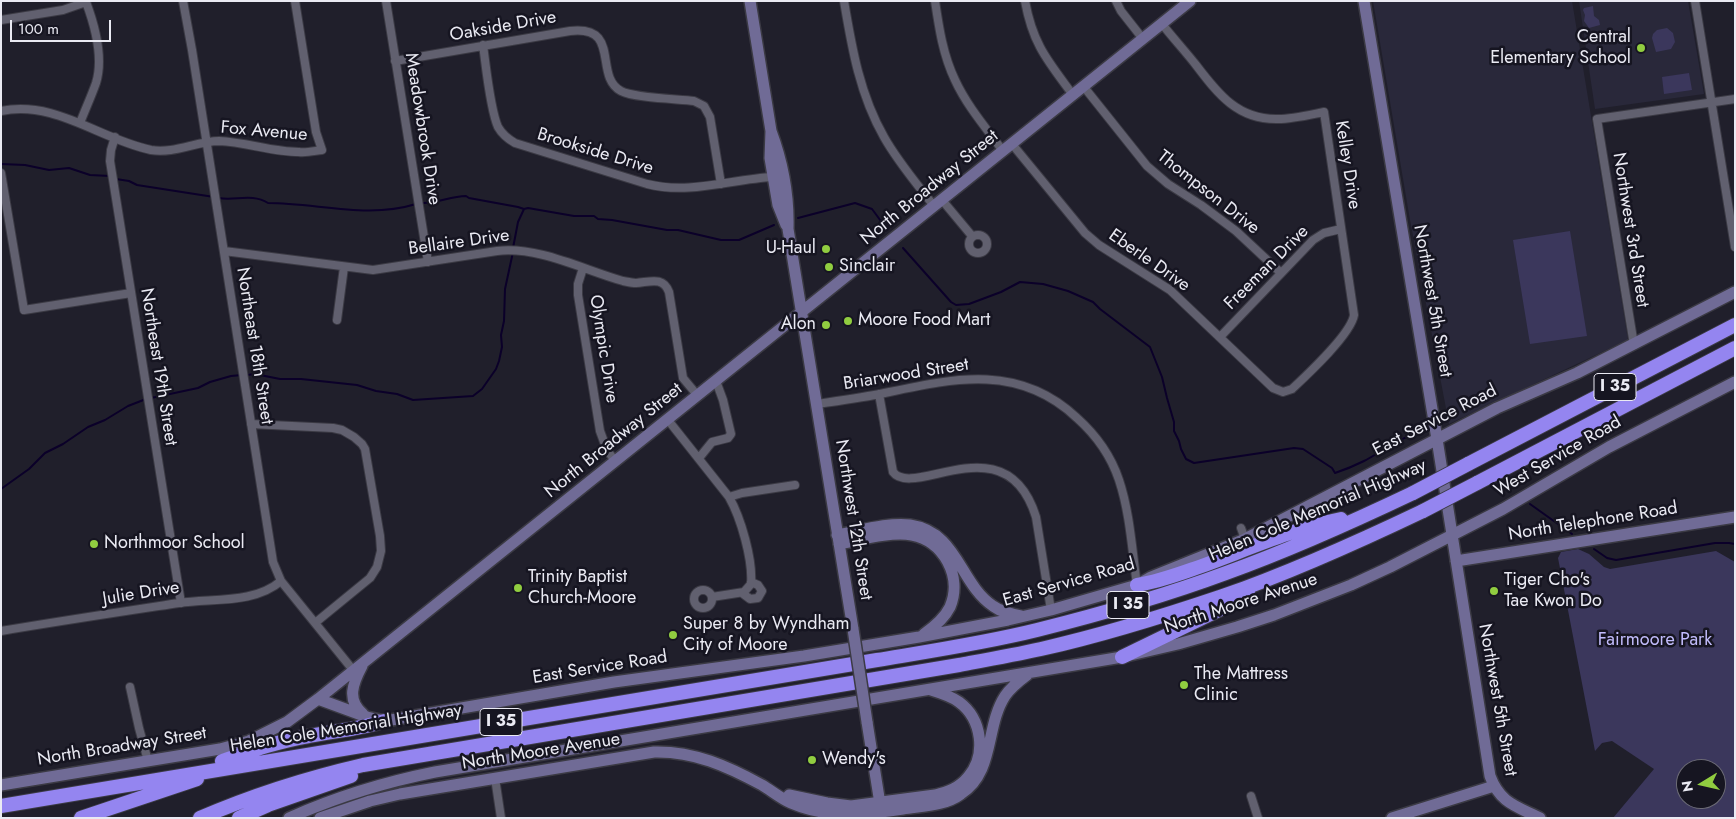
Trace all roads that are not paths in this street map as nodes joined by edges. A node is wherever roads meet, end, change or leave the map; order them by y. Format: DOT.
graph roads {
  1 [pos="183,1"];
  2 [pos="295,1"];
  3 [pos="386,1"];
  4 [pos="750,1"];
  5 [pos="844,1"];
  6 [pos="935,1"];
  7 [pos="1025,1"];
  8 [pos="1116,1"];
  9 [pos="1190,1"];
  10 [pos="1364,1"];
  11 [pos="1695,1"];
  12 [pos="1,20"];
  13 [pos="1162,24"];
  14 [pos="1143,39"];
  15 [pos="483,46"];
  16 [pos="395,61"];
  17 [pos="1084,87"];
  18 [pos="1073,95"];
  19 [pos="1735,99"];
  20 [pos="1712,102"];
  21 [pos="1,111"];
  22 [pos="80,123"];
  23 [pos="115,137"];
  24 [pos="206,143"];
  25 [pos="1008,148"];
  26 [pos="1,173"];
  27 [pos="778,175"];
  28 [pos="721,184"];
  29 [pos="938,203"];
  30 [pos="1342,228"];
  31 [pos="972,236"];
  32 [pos="1735,248"];
  33 [pos="224,251"];
  34 [pos="428,262"];
  35 [pos="344,267"];
  36 [pos="583,268"];
  37 [pos="1281,273"];
  38 [pos="1735,292"];
  39 [pos="131,293"];
  40 [pos="802,312"];
  41 [pos="337,320"];
  42 [pos="1735,325"];
  43 [pos="1220,337"];
  44 [pos="1634,345"];
  45 [pos="1735,348"];
  46 [pos="716,381"];
  47 [pos="1735,382"];
  48 [pos="1280,392"];
  49 [pos="879,394"];
  50 [pos="698,396"];
  51 [pos="817,404"];
  52 [pos="668,420"];
  53 [pos="251,424"];
  54 [pos="1437,439"];
  55 [pos="699,458"];
  56 [pos="616,461"];
  57 [pos="795,485"];
  58 [pos="729,497"];
  59 [pos="1369,514"];
  60 [pos="1735,517"];
  61 [pos="1452,536"];
  62 [pos="838,539"];
  63 [pos="1456,561"];
  64 [pos="281,581"];
  65 [pos="752,582"];
  66 [pos="1259,583"];
  67 [pos="1137,585"];
  68 [pos="742,593"];
  69 [pos="712,597"];
  70 [pos="181,603"];
  71 [pos="1051,610"];
  72 [pos="1026,616"];
  73 [pos="315,623"];
  74 [pos="1,631"];
  75 [pos="919,637"];
  76 [pos="1122,657"];
  77 [pos="364,663"];
  78 [pos="353,670"];
  79 [pos="1030,673"];
  80 [pos="130,687"];
  81 [pos="929,690"];
  82 [pos="318,699"];
  83 [pos="367,717"];
  84 [pos="385,720"];
  85 [pos="408,756"];
  86 [pos="148,761"];
  87 [pos="238,765"];
  88 [pos="174,776"];
  89 [pos="495,778"];
  90 [pos="1,785"];
  91 [pos="1494,786"];
  92 [pos="1251,796"];
  93 [pos="1,806"];
  94 [pos="881,811"];
  95 [pos="81,818"];
  96 [pos="200,818"];
  97 [pos="239,818"];
  98 [pos="289,818"];
  99 [pos="320,818"];
  100 [pos="501,818"];
  101 [pos="1258,818"];
  102 [pos="1392,818"];
  103 [pos="1540,818"];
  1 -- 24 [label="street, Northeast 18th Street"];
  2 -- 24 [label="street, Fox Avenue"];
  3 -- 16 [label="street, Meadowbrook Drive"];
  4 -- 27 [label="main road, Northwest 12th Street"];
  5 -- 29 [label="street"];
  6 -- 25 [label="street, Eberle Drive"];
  7 -- 18 [label="street"];
  8 -- 14 [label="street"];
  9 -- 13 [label="main road, North Broadway Street"];
  10 -- 54 [label="main road, Northwest 5th Street"];
  11 -- 20 [label="street"];
  12 -- 22 [label="street"];
  13 -- 14 [label="main road, North Broadway Street"];
  13 -- 30 [label="street, Kelley Drive"];
  14 -- 17 [label="main road, North Broadway Street"];
  15 -- 16 [label="street, Oakside Drive"];
  15 -- 28 [label="street, Brookside Drive"];
  15 -- 28 [label="street, Oakside Drive"];
  16 -- 34 [label="street, Meadowbrook Drive"];
  17 -- 18 [label="main road, North Broadway Street"];
  17 -- 37 [label="street, Thompson Drive"];
  18 -- 25 [label="main road, North Broadway Street"];
  19 -- 20 [label="street"];
  20 -- 32 [label="street"];
  20 -- 44 [label="street, Northwest 3rd Street"];
  21 -- 22 [label="street, Fox Avenue"];
  22 -- 23 [label="street, Fox Avenue"];
  23 -- 24 [label="street, Fox Avenue"];
  23 -- 39 [label="street, Northeast 19th Street"];
  24 -- 33 [label="street, Northeast 18th Street"];
  25 -- 29 [label="main road, North Broadway Street"];
  25 -- 43 [label="street, Eberle Drive"];
  26 -- 39 [label="street"];
  27 -- 28 [label="street, Brookside Drive"];
  27 -- 40 [label="main road, Northwest 12th Street"];
  29 -- 31 [label="street"];
  29 -- 40 [label="main road, North Broadway Street"];
  30 -- 37 [label="street, Freeman Drive"];
  30 -- 48 [label="street, Kelley Drive"];
  33 -- 35 [label="street, Bellaire Drive"];
  33 -- 53 [label="street, Northeast 18th Street"];
  34 -- 35 [label="street, Bellaire Drive"];
  34 -- 36 [label="street, Bellaire Drive"];
  35 -- 41 [label="street"];
  36 -- 50 [label="street, Bellaire Drive"];
  36 -- 56 [label="street, Olympic Drive"];
  37 -- 43 [label="street, Freeman Drive"];
  38 -- 44 [label="main road, East Service Road"];
  39 -- 70 [label="street, Northeast 19th Street"];
  40 -- 46 [label="main road, North Broadway Street"];
  40 -- 51 [label="main road, Northwest 12th Street"];
  42 -- 59 [label="highway, Helen Cole Memorial Highway / I 35, bridge"];
  43 -- 48 [label="street, Eberle Drive"];
  44 -- 54 [label="main road, East Service Road"];
  45 -- 66 [label="highway, Helen Cole Memorial Highway / I 35, bridge"];
  46 -- 50 [label="main road, North Broadway Street"];
  46 -- 55 [label="street"];
  47 -- 61 [label="main road, West Service Road"];
  49 -- 51 [label="street, Briarwood Street"];
  49 -- 67 [label="street, Briarwood Street"];
  49 -- 71 [label="street"];
  50 -- 52 [label="main road, North Broadway Street"];
  51 -- 62 [label="main road, Northwest 12th Street"];
  52 -- 55 [label="street"];
  52 -- 56 [label="main road, North Broadway Street"];
  53 -- 64 [label="street, Northeast 18th Street"];
  53 -- 73 [label="street"];
  54 -- 61 [label="main road, Northwest 5th Street"];
  54 -- 67 [label="main road, East Service Road"];
  55 -- 58 [label="street"];
  56 -- 77 [label="main road, North Broadway Street"];
  57 -- 58 [label="street"];
  58 -- 65 [label="street"];
  59 -- 67 [label="highway"];
  59 -- 87 [label="highway, Helen Cole Memorial Highway / I 35"];
  60 -- 63 [label="main road, North Telephone Road"];
  61 -- 63 [label="main road, Northwest 5th Street"];
  61 -- 76 [label="main road, North Moore Avenue"];
  62 -- 72 [label="main road"];
  62 -- 75 [label="main road"];
  62 -- 94 [label="main road, Northwest 12th Street, bridge"];
  63 -- 91 [label="main road, Northwest 5th Street"];
  64 -- 70 [label="street, Julie Drive"];
  64 -- 73 [label="street, Northeast 18th Street"];
  65 -- 68 [label="street"];
  65 -- 68 [label="street"];
  66 -- 76 [label="highway"];
  66 -- 85 [label="highway, Helen Cole Memorial Highway / I 35"];
  67 -- 71 [label="main road, East Service Road"];
  68 -- 69 [label="street"];
  70 -- 74 [label="street, Julie Drive"];
  71 -- 72 [label="main road, East Service Road"];
  72 -- 75 [label="main road, East Service Road"];
  73 -- 78 [label="street, Northeast 18th Street"];
  75 -- 84 [label="main road, East Service Road"];
  76 -- 79 [label="main road, North Moore Avenue"];
  77 -- 78 [label="main road, North Broadway Street"];
  77 -- 83 [label="main road"];
  78 -- 82 [label="main road, North Broadway Street"];
  79 -- 81 [label="main road"];
  79 -- 94 [label="main road"];
  80 -- 86 [label="street"];
  81 -- 94 [label="main road"];
  81 -- 98 [label="main road"];
  82 -- 83 [label="main road, East Service Road"];
  82 -- 86 [label="main road, North Broadway Street"];
  83 -- 84 [label="main road, East Service Road"];
  84 -- 88 [label="highway"];
  85 -- 96 [label="highway, Helen Cole Memorial Highway / I 35"];
  85 -- 97 [label="highway"];
  86 -- 90 [label="main road, North Broadway Street"];
  87 -- 88 [label="highway, Helen Cole Memorial Highway / I 35"];
  87 -- 95 [label="highway"];
  88 -- 93 [label="highway, Helen Cole Memorial Highway / I 35"];
  89 -- 94 [label="main road, North Moore Avenue"];
  89 -- 99 [label="main road, North Moore Avenue"];
  89 -- 100 [label="street"];
  91 -- 102 [label="main road"];
  91 -- 103 [label="main road, Northwest 5th Street"];
  92 -- 101 [label="street"];
}
